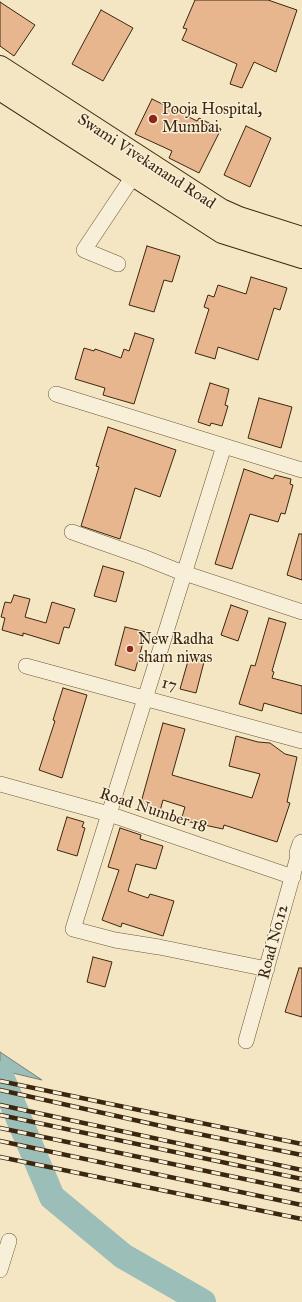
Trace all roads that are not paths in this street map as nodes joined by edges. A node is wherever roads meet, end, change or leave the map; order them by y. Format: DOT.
graph roads {
  1 [pos="0,68"];
  2 [pos="0,89"];
  3 [pos="134,175"];
  4 [pos="168,187"];
  5 [pos="302,238"];
  6 [pos="302,258"];
  7 [pos="118,264"];
  8 [pos="56,394"];
  9 [pos="224,446"];
  10 [pos="302,470"];
  11 [pos="72,532"];
  12 [pos="184,573"];
  13 [pos="302,612"];
  14 [pos="26,666"];
  15 [pos="145,698"];
  16 [pos="302,741"];
  17 [pos="0,784"];
  18 [pos="109,814"];
  19 [pos="301,850"];
  20 [pos="293,877"];
  21 [pos="267,969"];
  22 [pos="246,1041"];
  23 [pos="9,1241"];
  24 [pos="0,1270"];
  1 -- 4 [label="main road, Swami Vivekanand Road"];
  2 -- 3 [label="main road, Swami Vivekanand Road"];
  3 -- 4 [label="main road, Swami Vivekanand Road"];
  3 -- 7 [label="street"];
  4 -- 5 [label="main road, Swami Vivekanand Road"];
  4 -- 6 [label="main road, Swami Vivekanand Road"];
  8 -- 9 [label="street"];
  9 -- 10 [label="street"];
  9 -- 12 [label="street"];
  11 -- 12 [label="street"];
  12 -- 13 [label="street"];
  12 -- 15 [label="street"];
  14 -- 15 [label="street, 17"];
  15 -- 16 [label="street, 17"];
  15 -- 18 [label="street"];
  17 -- 18 [label="street, Road Number 18"];
  18 -- 20 [label="street, Road Number 18"];
  18 -- 21 [label="street"];
  19 -- 20 [label="street, Road No.12"];
  20 -- 21 [label="street, Road No.12"];
  21 -- 22 [label="street, Road No.12"];
  23 -- 24 [label="street"];
}
